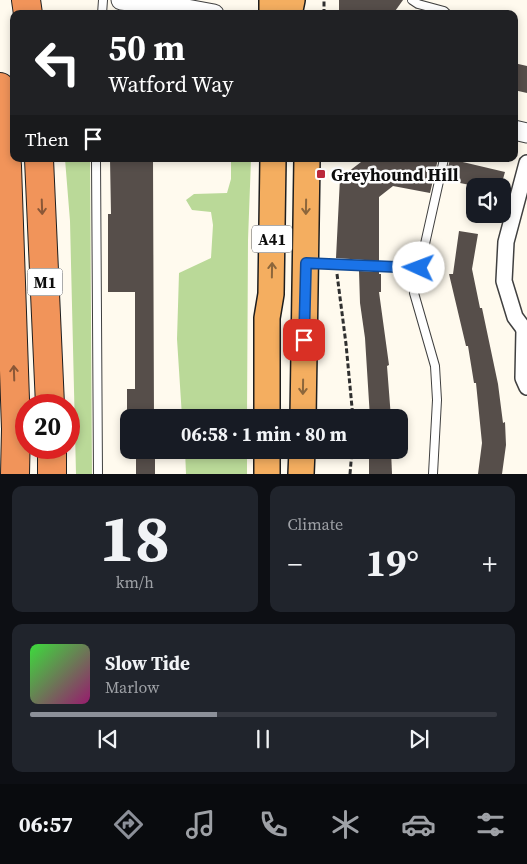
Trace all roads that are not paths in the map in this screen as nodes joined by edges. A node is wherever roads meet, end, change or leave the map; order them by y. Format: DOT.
graph roads {
  1 [pos="129,0"];
  2 [pos="412,0"];
  3 [pos="190,10"];
  4 [pos="440,10"];
  5 [pos="0,88"];
  6 [pos="39,162"];
  7 [pos="96,162"];
  8 [pos="273,162"];
  9 [pos="307,162"];
  10 [pos="443,162"];
  11 [pos="527,163"];
  12 [pos="306,263"];
  13 [pos="419,268"];
  14 [pos="525,332"];
  15 [pos="527,387"];
  16 [pos="50,394"];
  17 [pos="267,409"];
  18 [pos="302,409"];
  19 [pos="52,459"];
  20 [pos="267,459"];
  21 [pos="302,459"];
  22 [pos="15,474"];
  23 [pos="52,474"];
  24 [pos="98,474"];
  25 [pos="266,474"];
  26 [pos="302,474"];
  27 [pos="433,474"];
  1 -- 3 [label="street"];
  2 -- 4 [label="lane"];
  22 -- 5 [label="highway, M1, one-way"];
  6 -- 16 [label="highway, M1, one-way"];
  7 -- 24 [label="lane"];
  17 -- 8 [label="highway, A41, one-way"];
  9 -- 12 [label="highway, A41, one-way"];
  10 -- 13 [label="lane"];
  11 -- 14 [label="street"];
  12 -- 13 [label="lane"];
  12 -- 18 [label="highway, A41, one-way"];
  13 -- 27 [label="lane"];
  14 -- 15 [label="street"];
  19 -- 23 [label="highway"];
  20 -- 25 [label="highway"];
  21 -- 26 [label="highway"];
}
